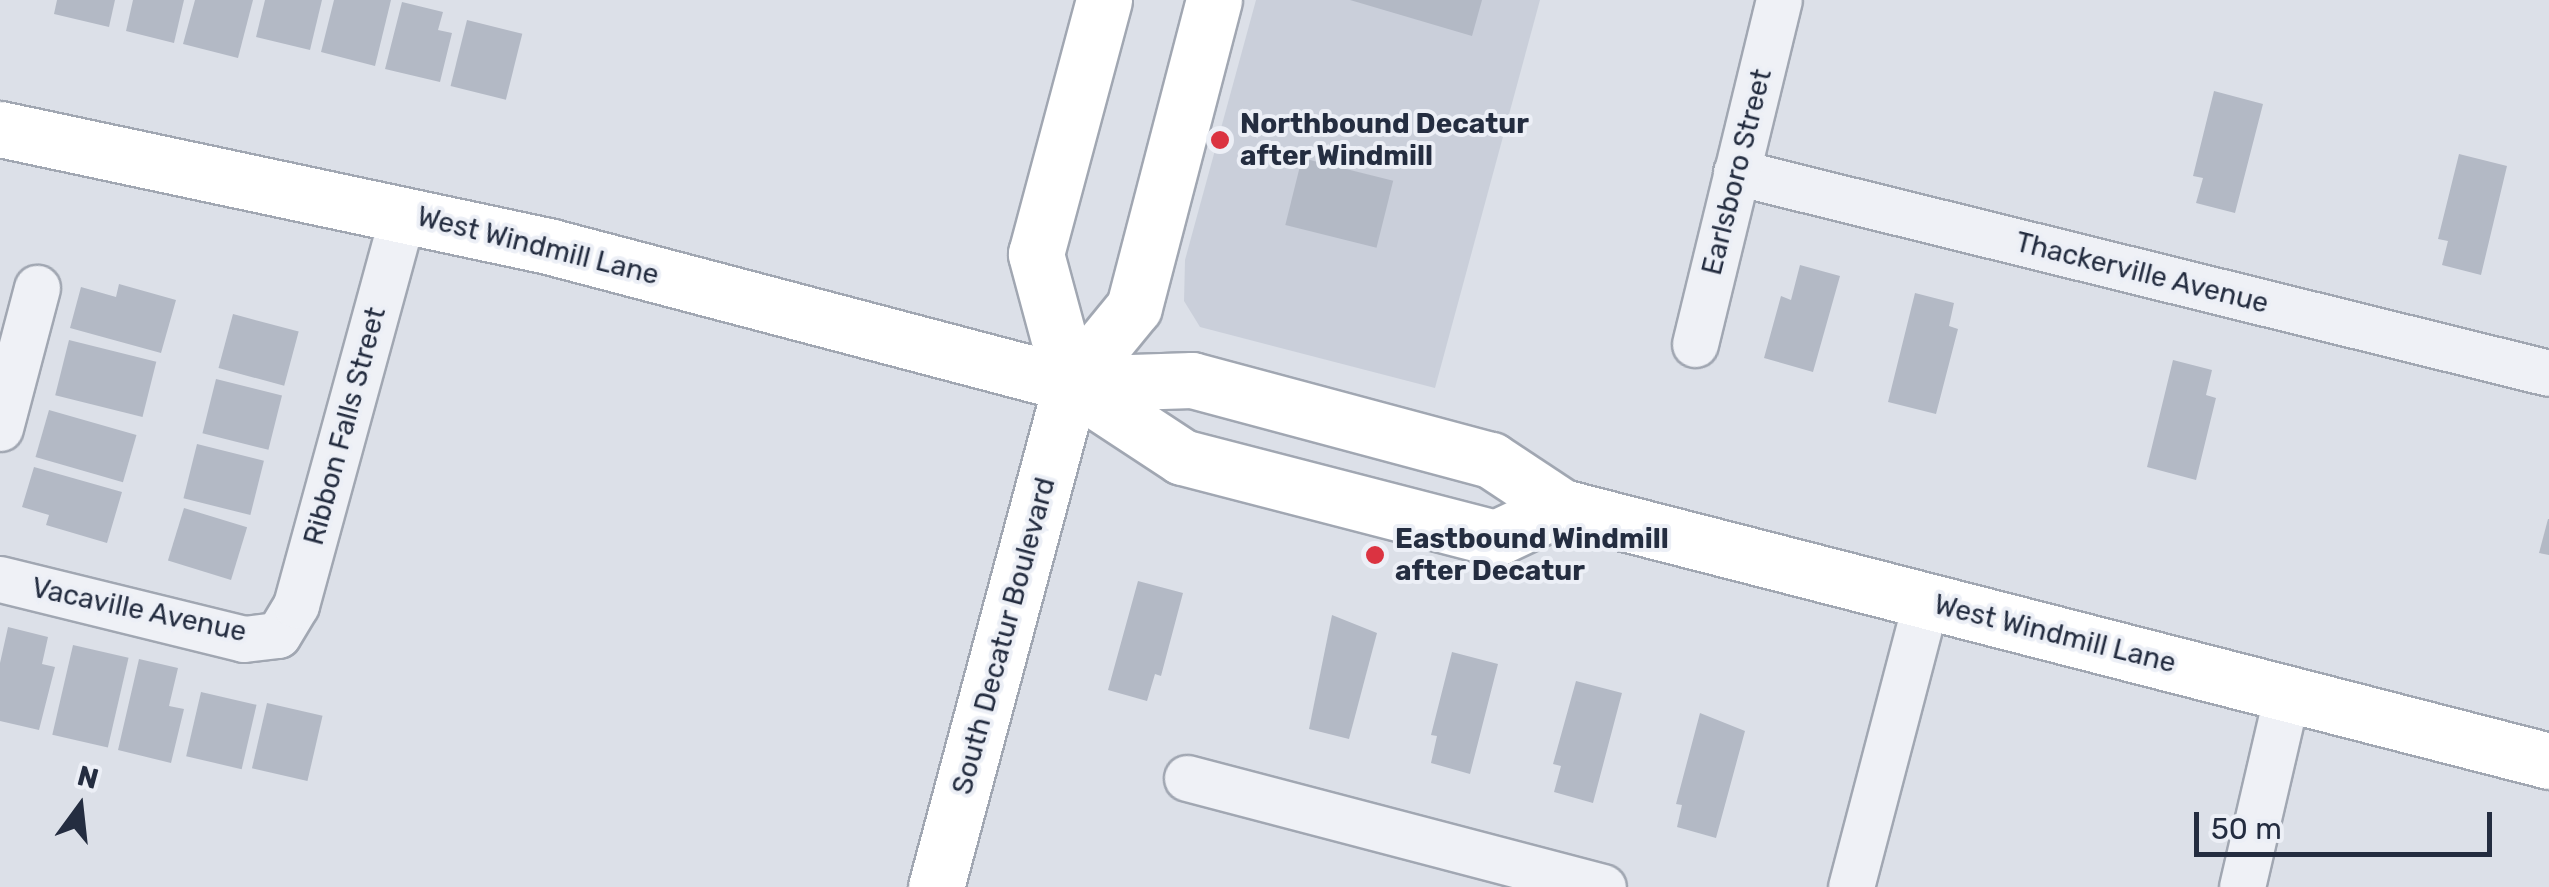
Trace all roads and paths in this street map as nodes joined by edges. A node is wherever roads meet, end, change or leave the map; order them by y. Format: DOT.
graph roads {
  1 [pos="1104,0"];
  2 [pos="1214,0"];
  3 [pos="1779,0"];
  4 [pos="0,129"];
  5 [pos="1736,172"];
  6 [pos="403,213"];
  7 [pos="37,288"];
  8 [pos="1695,344"];
  9 [pos="2549,373"];
  10 [pos="1071,384"];
  11 [pos="0,428"];
  12 [pos="1562,508"];
  13 [pos="0,579"];
  14 [pos="1926,601"];
  15 [pos="278,635"];
  16 [pos="2288,694"];
  17 [pos="2549,761"];
  18 [pos="1187,778"];
  19 [pos="936,887"];
  20 [pos="1603,887"];
  21 [pos="1851,887"];
  22 [pos="2242,887"];
  1 -- 10 [label="street"];
  2 -- 10 [label="street, South Decatur Boulevard"];
  3 -- 5 [label="street, Earlsboro Street"];
  4 -- 6 [label="street, West Windmill Lane"];
  5 -- 8 [label="street, Earlsboro Street"];
  5 -- 9 [label="street, Thackerville Avenue"];
  6 -- 10 [label="street, West Windmill Lane"];
  6 -- 15 [label="street, Ribbon Falls Street"];
  7 -- 11 [label="street"];
  10 -- 12 [label="street, West Windmill Lane"];
  10 -- 12 [label="street, West Windmill Lane"];
  10 -- 19 [label="street, South Decatur Boulevard"];
  12 -- 14 [label="street, West Windmill Lane"];
  13 -- 15 [label="street, Vacaville Avenue"];
  14 -- 16 [label="street, West Windmill Lane"];
  14 -- 21 [label="street"];
  16 -- 17 [label="street, West Windmill Lane"];
  16 -- 22 [label="street"];
  18 -- 20 [label="street"];
}
